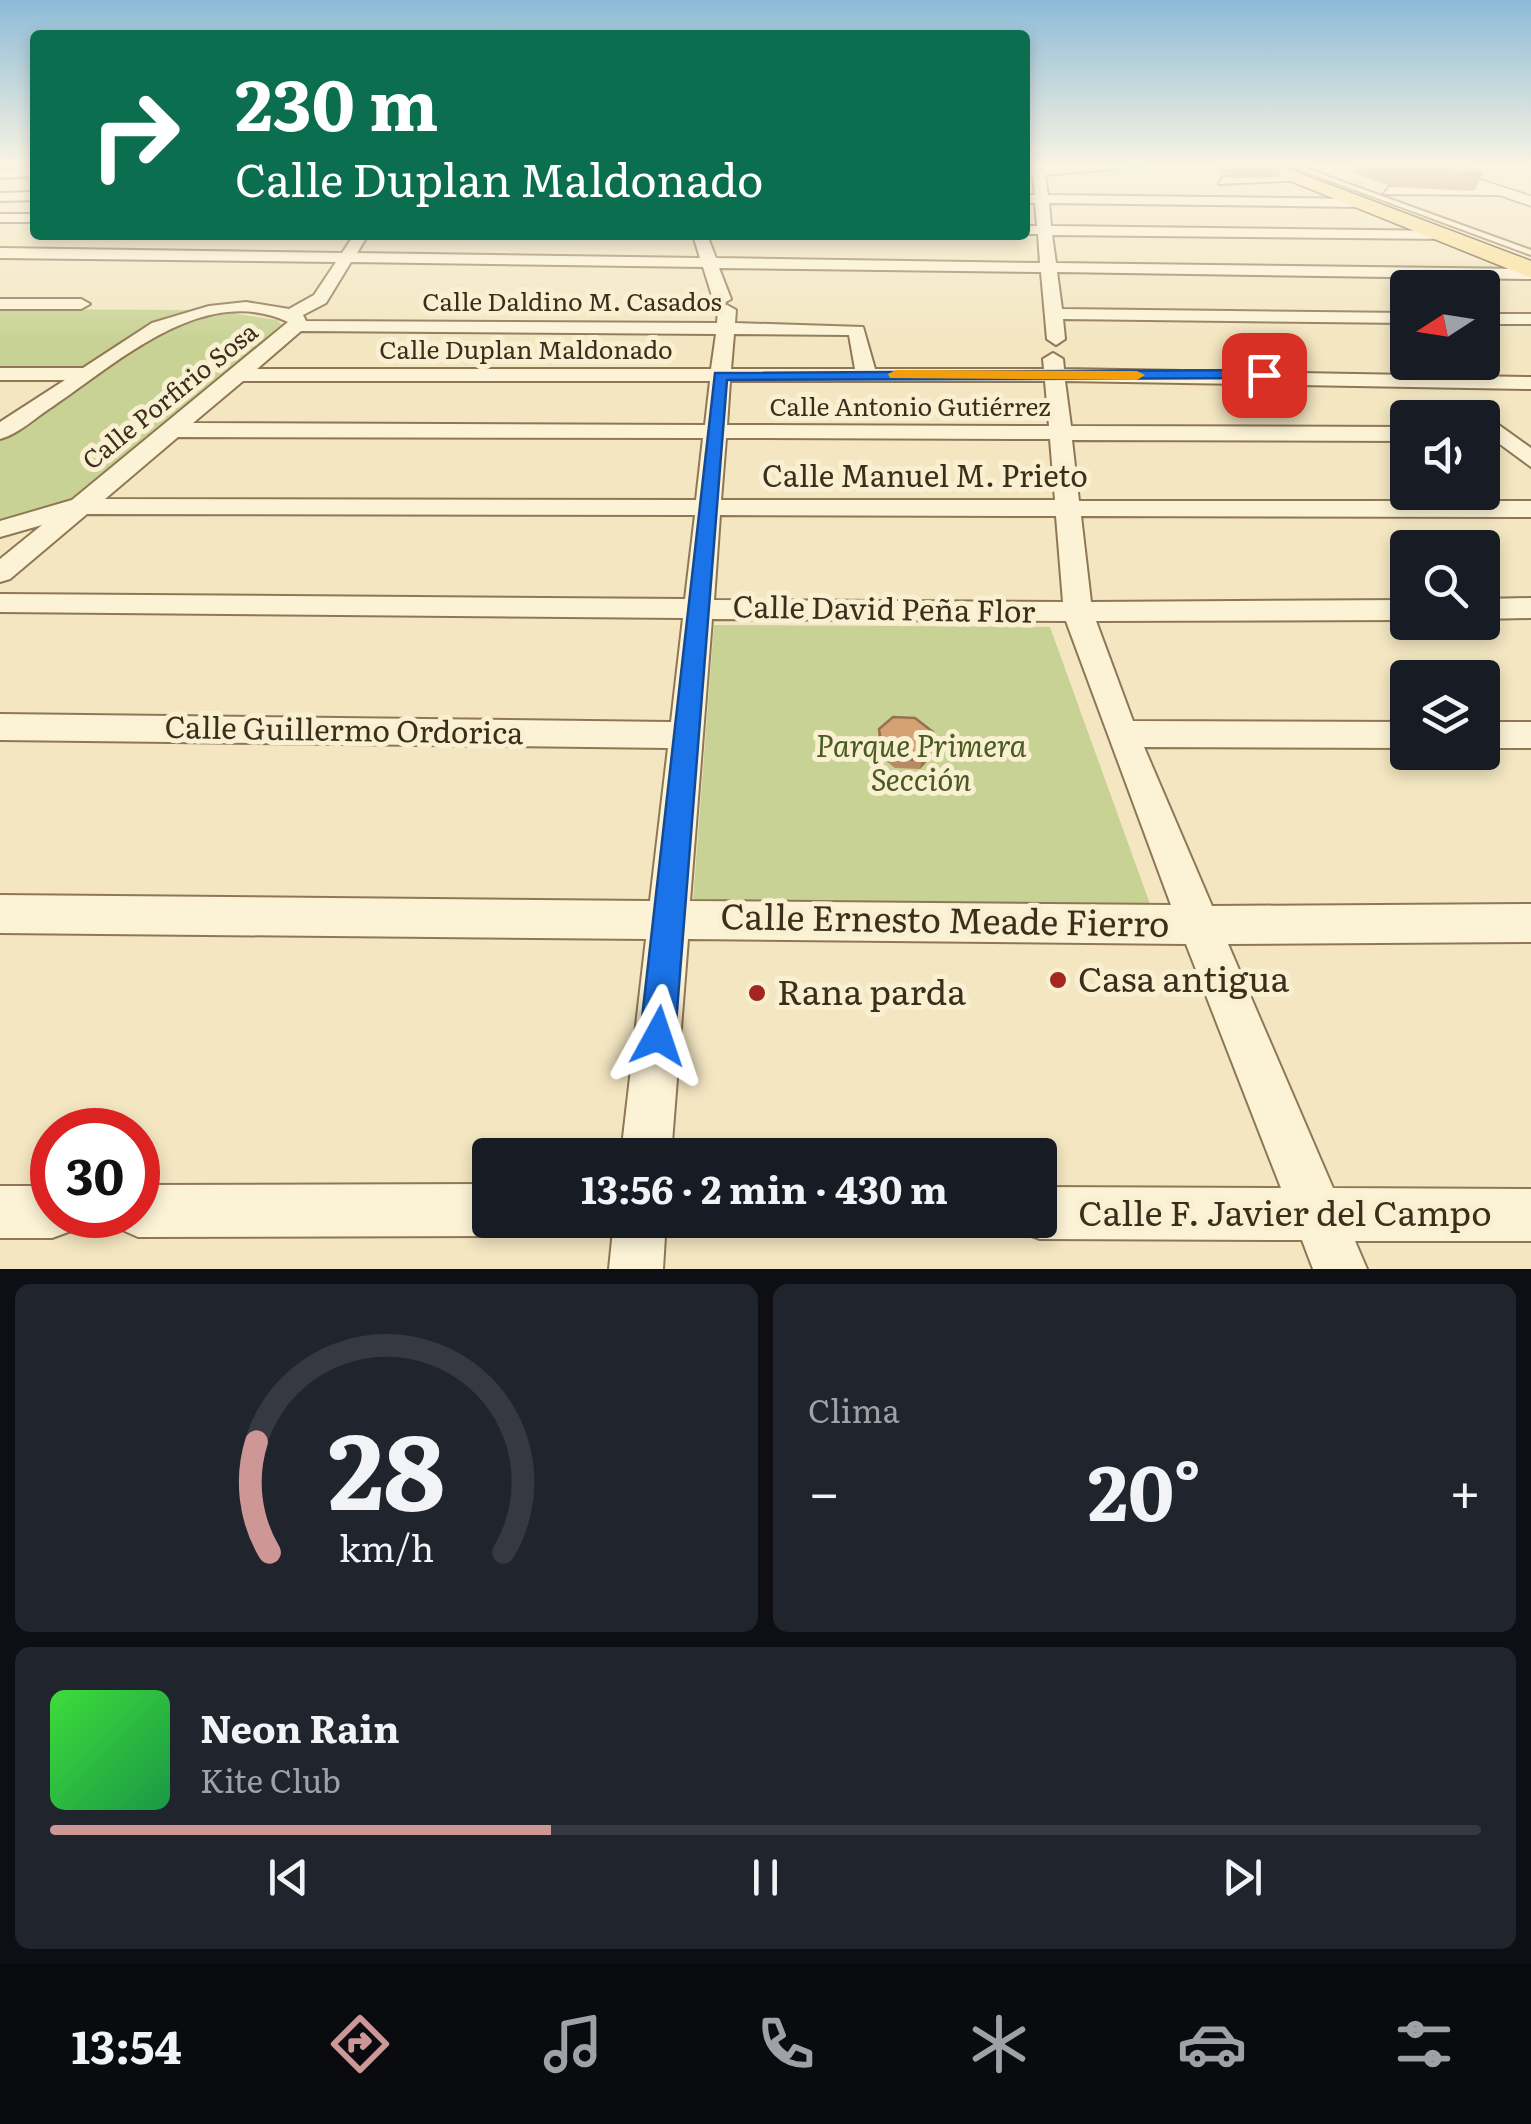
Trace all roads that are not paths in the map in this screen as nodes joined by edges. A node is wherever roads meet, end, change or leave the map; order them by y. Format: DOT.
graph roads {
  1 [pos="1043,225"];
  2 [pos="1421,225"];
  3 [pos="1453,225"];
  4 [pos="1482,225"];
  5 [pos="1030,230"];
  6 [pos="1044,230"];
  7 [pos="1446,235"];
  8 [pos="358,240"];
  9 [pos="702,240"];
  10 [pos="1531,243"];
  11 [pos="0,253"];
  12 [pos="1531,253"];
  13 [pos="349,257"];
  14 [pos="485,259"];
  15 [pos="552,260"];
  16 [pos="711,264"];
  17 [pos="1047,268"];
  18 [pos="1531,272"];
  19 [pos="543,276"];
  20 [pos="468,284"];
  21 [pos="0,304"];
  22 [pos="81,304"];
  23 [pos="725,312"];
  24 [pos="1052,314"];
  25 [pos="1390,318"];
  26 [pos="1500,319"];
  27 [pos="294,320"];
  28 [pos="1531,320"];
  29 [pos="1054,357"];
  30 [pos="0,374"];
  31 [pos="88,374"];
  32 [pos="866,374"];
  33 [pos="240,375"];
  34 [pos="720,376"];
  35 [pos="1390,376"];
  36 [pos="1435,380"];
  37 [pos="1472,380"];
  38 [pos="1531,383"];
  39 [pos="1457,400"];
  40 [pos="172,430"];
  41 [pos="0,432"];
  42 [pos="715,434"];
  43 [pos="1390,434"];
  44 [pos="1062,436"];
  45 [pos="1500,437"];
  46 [pos="1531,460"];
  47 [pos="79,506"];
  48 [pos="1531,508"];
  49 [pos="1068,509"];
  50 [pos="708,510"];
  51 [pos="0,529"];
  52 [pos="0,573"];
  53 [pos="0,604"];
  54 [pos="700,606"];
  55 [pos="1531,608"];
  56 [pos="1500,609"];
  57 [pos="1390,610"];
  58 [pos="1078,614"];
  59 [pos="0,727"];
  60 [pos="1121,734"];
  61 [pos="687,735"];
  62 [pos="1390,735"];
  63 [pos="1500,735"];
  64 [pos="1531,735"];
  65 [pos="0,914"];
  66 [pos="669,917"];
  67 [pos="1531,923"];
  68 [pos="1200,925"];
  69 [pos="648,1138"];
  70 [pos="472,1210"];
  71 [pos="160,1211"];
  72 [pos="0,1212"];
  73 [pos="30,1212"];
  74 [pos="1057,1213"];
  75 [pos="1531,1214"];
  76 [pos="1318,1215"];
  77 [pos="639,1238"];
  78 [pos="636,1269"];
  79 [pos="1340,1269"];
  1 -- 6 [label="street"];
  2 -- 7 [label="main road"];
  3 -- 12 [label="lane"];
  4 -- 10 [label="main road"];
  5 -- 6 [label="street"];
  6 -- 7 [label="street"];
  6 -- 17 [label="street"];
  7 -- 18 [label="main road"];
  8 -- 13 [label="street"];
  9 -- 16 [label="street"];
  11 -- 13 [label="street"];
  13 -- 14 [label="street"];
  13 -- 27 [label="street"];
  14 -- 15 [label="street"];
  14 -- 20 [label="street"];
  15 -- 16 [label="street"];
  15 -- 19 [label="street"];
  16 -- 17 [label="street"];
  16 -- 23 [label="street"];
  17 -- 18 [label="street"];
  17 -- 24 [label="street"];
  21 -- 22 [label="street"];
  23 -- 27 [label="street, Calle Daldino M. Casados"];
  23 -- 32 [label="street, Calle Daldino M. Casados"];
  23 -- 34 [label="street"];
  24 -- 25 [label="street"];
  24 -- 29 [label="street"];
  26 -- 28 [label="street"];
  27 -- 31 [label="street, Calle Porfirio Sosa"];
  27 -- 33 [label="street, Calle Porfirio Sosa"];
  29 -- 32 [label="street, Calle Duplan Maldonado"];
  29 -- 35 [label="street, Calle Duplan Maldonado"];
  29 -- 44 [label="street"];
  30 -- 31 [label="street"];
  31 -- 41 [label="street, Calle Porfirio Sosa"];
  32 -- 34 [label="street, Calle Duplan Maldonado"];
  33 -- 34 [label="street, Calle Duplan Maldonado"];
  33 -- 40 [label="street, Calle Porfirio Sosa"];
  34 -- 42 [label="street"];
  36 -- 39 [label="street"];
  37 -- 38 [label="street, Calle Duplan Maldonado"];
  40 -- 42 [label="street, Calle Antonio Gutiérrez"];
  40 -- 47 [label="street, Calle Porfirio Sosa"];
  42 -- 44 [label="street, Calle Antonio Gutiérrez"];
  42 -- 50 [label="street"];
  43 -- 44 [label="street, Calle Antonio Gutiérrez"];
  44 -- 49 [label="street"];
  45 -- 46 [label="street"];
  47 -- 50 [label="street, Calle Manuel M. Prieto"];
  47 -- 51 [label="street"];
  47 -- 52 [label="street, Calle Porfirio Sosa"];
  48 -- 49 [label="street, Calle Manuel M. Prieto"];
  49 -- 50 [label="street, Calle Manuel M. Prieto"];
  49 -- 58 [label="street"];
  50 -- 54 [label="street"];
  53 -- 54 [label="street, Calle David Peña Flor"];
  54 -- 58 [label="street, Calle David Peña Flor"];
  54 -- 61 [label="street"];
  55 -- 56 [label="street"];
  57 -- 58 [label="street, Calle David Peña Flor"];
  58 -- 60 [label="street"];
  59 -- 61 [label="street, Calle Guillermo Ordorica"];
  60 -- 62 [label="street"];
  60 -- 68 [label="street"];
  61 -- 66 [label="street"];
  63 -- 64 [label="street"];
  65 -- 66 [label="street, Calle Ernesto Meade Fierro"];
  66 -- 68 [label="street, Calle Ernesto Meade Fierro"];
  66 -- 69 [label="street"];
  67 -- 68 [label="street, Calle Ernesto Meade Fierro"];
  68 -- 76 [label="street"];
  70 -- 71 [label="street"];
  72 -- 73 [label="street"];
  74 -- 76 [label="street, Calle F. Javier del Campo"];
  75 -- 76 [label="street, Calle F. Javier del Campo"];
  76 -- 79 [label="street"];
  77 -- 78 [label="street"];
}
